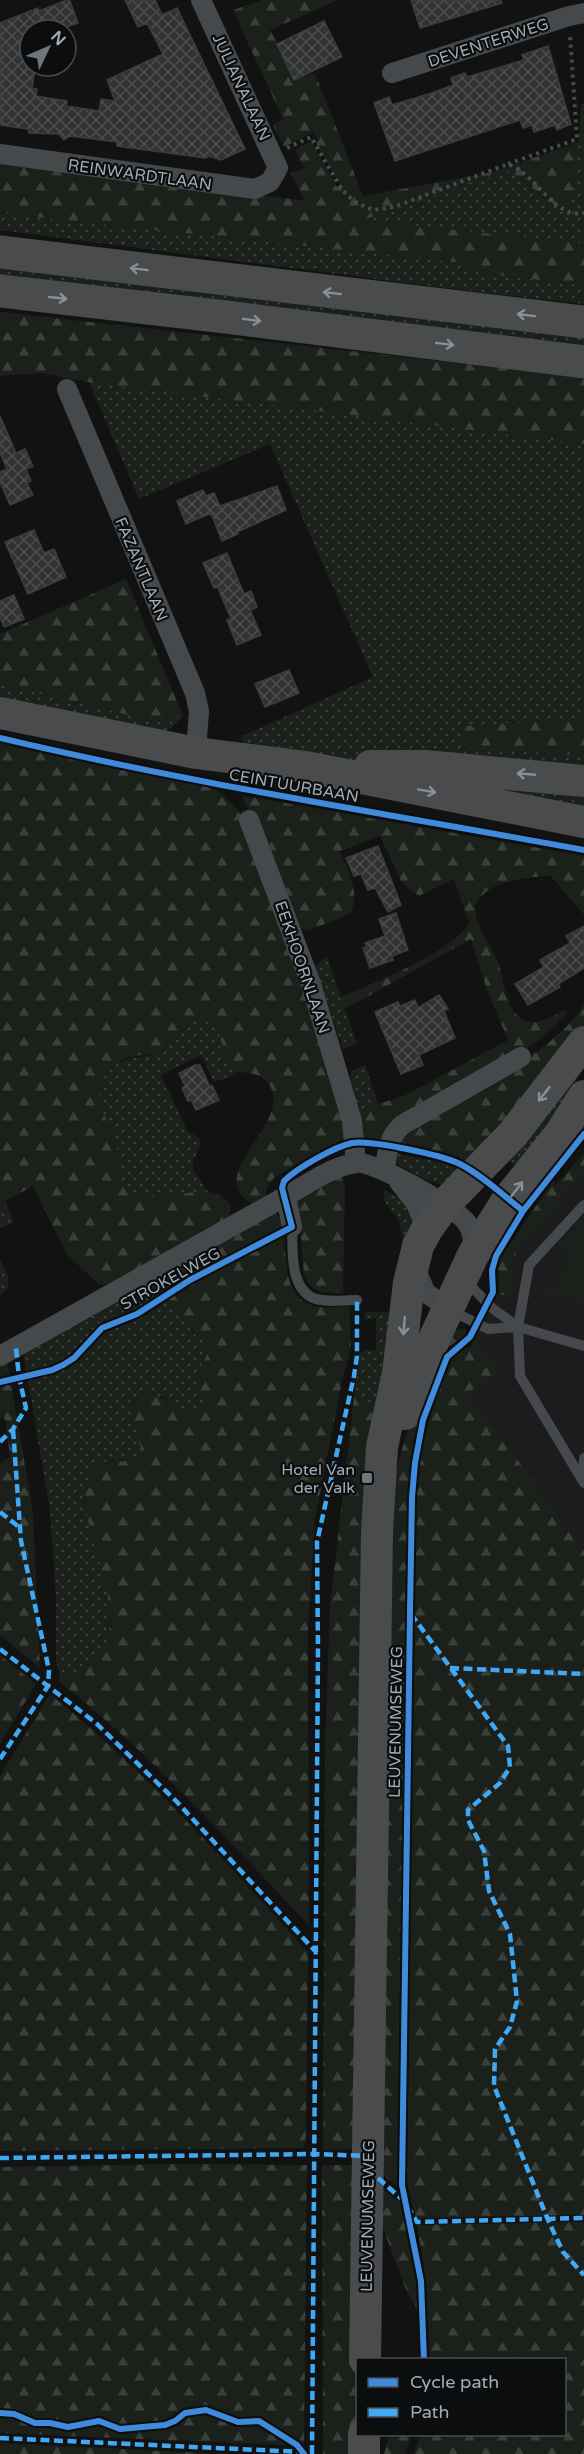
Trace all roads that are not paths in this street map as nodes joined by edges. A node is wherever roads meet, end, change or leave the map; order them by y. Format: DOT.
graph roads {
  1 [pos="203,0"];
  2 [pos="576,15"];
  3 [pos="392,73"];
  4 [pos="0,154"];
  5 [pos="275,175"];
  6 [pos="0,252"];
  7 [pos="0,291"];
  8 [pos="584,322"];
  9 [pos="584,362"];
  10 [pos="67,389"];
  11 [pos="0,713"];
  12 [pos="196,753"];
  13 [pos="306,767"];
  14 [pos="584,780"];
  15 [pos="249,820"];
  16 [pos="584,822"];
  17 [pos="584,1042"];
  18 [pos="521,1057"];
  19 [pos="584,1096"];
  20 [pos="356,1162"];
  21 [pos="390,1174"];
  22 [pos="286,1196"];
  23 [pos="446,1203"];
  24 [pos="584,1205"];
  25 [pos="292,1227"];
  26 [pos="427,1229"];
  27 [pos="413,1264"];
  28 [pos="468,1266"];
  29 [pos="357,1300"];
  30 [pos="448,1308"];
  31 [pos="518,1327"];
  32 [pos="584,1346"];
  33 [pos="0,1356"];
  34 [pos="584,1461"];
  35 [pos="583,1481"];
  36 [pos="377,1532"];
  37 [pos="365,2358"];
  38 [pos="364,2436"];
  39 [pos="364,2454"];
  1 -- 5 [label="street, JULIANALAAN"];
  2 -- 3 [label="street, DEVENTERWEG"];
  4 -- 5 [label="street, REINWARDTLAAN"];
  8 -- 6 [label="highway, one-way"];
  7 -- 9 [label="highway, one-way"];
  10 -- 12 [label="street, FAZANTLAAN"];
  11 -- 12 [label="main road, CEINTUURBAAN"];
  12 -- 13 [label="main road, CEINTUURBAAN"];
  14 -- 13 [label="main road, CEINTUURBAAN, one-way"];
  13 -- 16 [label="main road, CEINTUURBAAN, one-way"];
  15 -- 20 [label="street, EEKHOORNLAAN"];
  17 -- 23 [label="main road, LEUVENUMSEWEG, one-way"];
  18 -- 21 [label="street"];
  28 -- 19 [label="main road, LEUVENUMSEWEG, one-way"];
  20 -- 21 [label="street"];
  20 -- 22 [label="street, STROKELWEG"];
  21 -- 23 [label="street"];
  21 -- 26 [label="street"];
  22 -- 25 [label="street"];
  22 -- 33 [label="street, STROKELWEG"];
  23 -- 26 [label="main road, LEUVENUMSEWEG"];
  23 -- 28 [label="street"];
  24 -- 31 [label="lane"];
  25 -- 29 [label="lane"];
  26 -- 27 [label="main road, LEUVENUMSEWEG"];
  27 -- 30 [label="street"];
  27 -- 36 [label="main road, LEUVENUMSEWEG, one-way"];
  28 -- 30 [label="main road, LEUVENUMSEWEG"];
  28 -- 31 [label="lane"];
  30 -- 31 [label="lane"];
  30 -- 36 [label="main road, LEUVENUMSEWEG"];
  31 -- 32 [label="lane"];
  31 -- 35 [label="lane"];
  34 -- 35 [label="lane"];
  36 -- 37 [label="main road, LEUVENUMSEWEG"];
  38 -- 39 [label="main road"];
}
